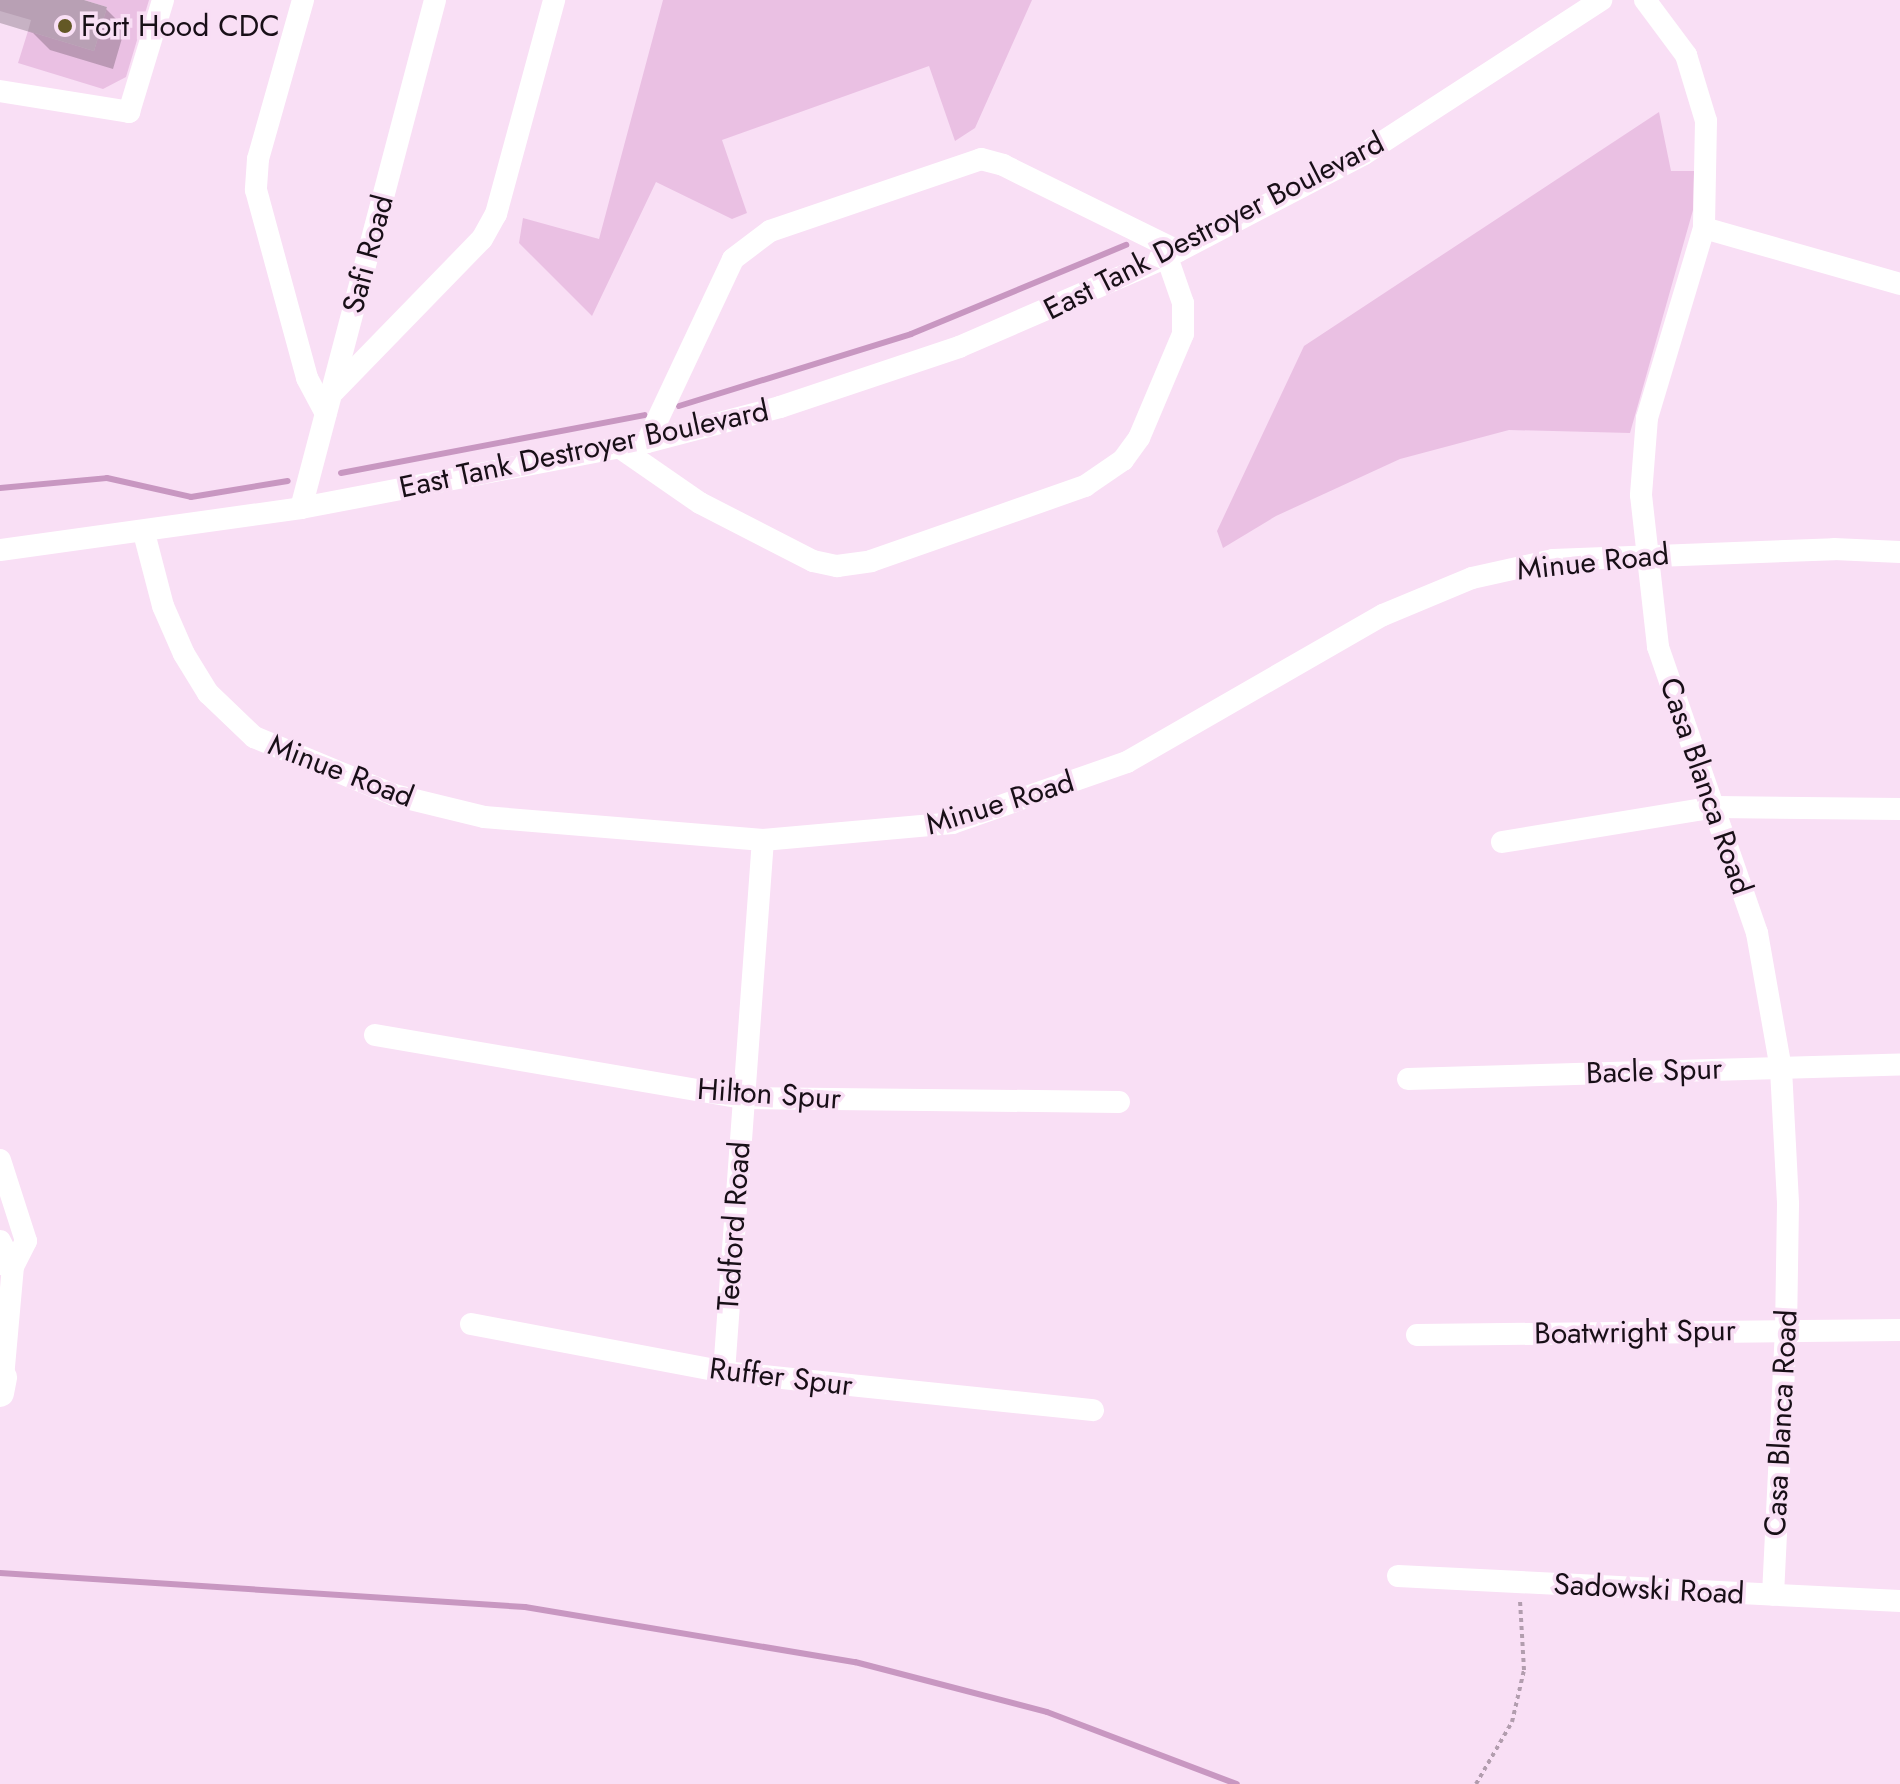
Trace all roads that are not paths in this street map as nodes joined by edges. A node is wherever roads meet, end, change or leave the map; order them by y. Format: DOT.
graph roads {
  1 [pos="163,0"];
  2 [pos="303,0"];
  3 [pos="435,0"];
  4 [pos="554,0"];
  5 [pos="1601,0"];
  6 [pos="1645,0"];
  7 [pos="0,91"];
  8 [pos="1704,228"];
  9 [pos="1172,254"];
  10 [pos="1900,284"];
  11 [pos="329,403"];
  12 [pos="647,442"];
  13 [pos="619,447"];
  14 [pos="301,508"];
  15 [pos="144,533"];
  16 [pos="0,550"];
  17 [pos="1900,552"];
  18 [pos="1647,555"];
  19 [pos="1716,807"];
  20 [pos="1900,809"];
  21 [pos="763,840"];
  22 [pos="1502,842"];
  23 [pos="375,1035"];
  24 [pos="1900,1064"];
  25 [pos="1781,1069"];
  26 [pos="1408,1079"];
  27 [pos="743,1098"];
  28 [pos="1119,1102"];
  29 [pos="0,1160"];
  30 [pos="0,1241"];
  31 [pos="6,1265"];
  32 [pos="471,1324"];
  33 [pos="1786,1329"];
  34 [pos="1900,1330"];
  35 [pos="1417,1335"];
  36 [pos="724,1372"];
  37 [pos="2,1385"];
  38 [pos="1093,1410"];
  39 [pos="1398,1576"];
  40 [pos="1773,1595"];
  41 [pos="1900,1601"];
  1 -- 7 [label="street"];
  2 -- 11 [label="street"];
  3 -- 11 [label="street, Safi Road"];
  4 -- 11 [label="street"];
  5 -- 9 [label="street, East Tank Destroyer Boulevard"];
  6 -- 8 [label="street, Casa Blanca Road"];
  8 -- 10 [label="street"];
  8 -- 18 [label="street, Casa Blanca Road"];
  9 -- 12 [label="street, East Tank Destroyer Boulevard"];
  9 -- 12 [label="street"];
  9 -- 13 [label="street"];
  11 -- 14 [label="street, Safi Road"];
  12 -- 13 [label="street, East Tank Destroyer Boulevard"];
  13 -- 14 [label="street, East Tank Destroyer Boulevard"];
  14 -- 15 [label="street, East Tank Destroyer Boulevard"];
  15 -- 16 [label="street, East Tank Destroyer Boulevard"];
  15 -- 21 [label="street, Minue Road"];
  17 -- 18 [label="street, Minue Road"];
  18 -- 19 [label="street, Casa Blanca Road"];
  18 -- 21 [label="street, Minue Road"];
  19 -- 20 [label="street"];
  19 -- 22 [label="street"];
  19 -- 25 [label="street, Casa Blanca Road"];
  21 -- 27 [label="street, Tedford Road"];
  23 -- 27 [label="street, Hilton Spur"];
  24 -- 25 [label="street, Bacle Spur"];
  25 -- 26 [label="street, Bacle Spur"];
  25 -- 33 [label="street, Casa Blanca Road"];
  27 -- 28 [label="street, Hilton Spur"];
  27 -- 36 [label="street, Tedford Road"];
  29 -- 31 [label="street"];
  30 -- 31 [label="street"];
  31 -- 37 [label="street"];
  32 -- 36 [label="street, Ruffer Spur"];
  33 -- 34 [label="street, Boatwright Spur"];
  33 -- 35 [label="street, Boatwright Spur"];
  33 -- 40 [label="street, Casa Blanca Road"];
  36 -- 38 [label="street, Ruffer Spur"];
  39 -- 40 [label="street, Sadowski Road"];
  40 -- 41 [label="street, Sadowski Road"];
}
